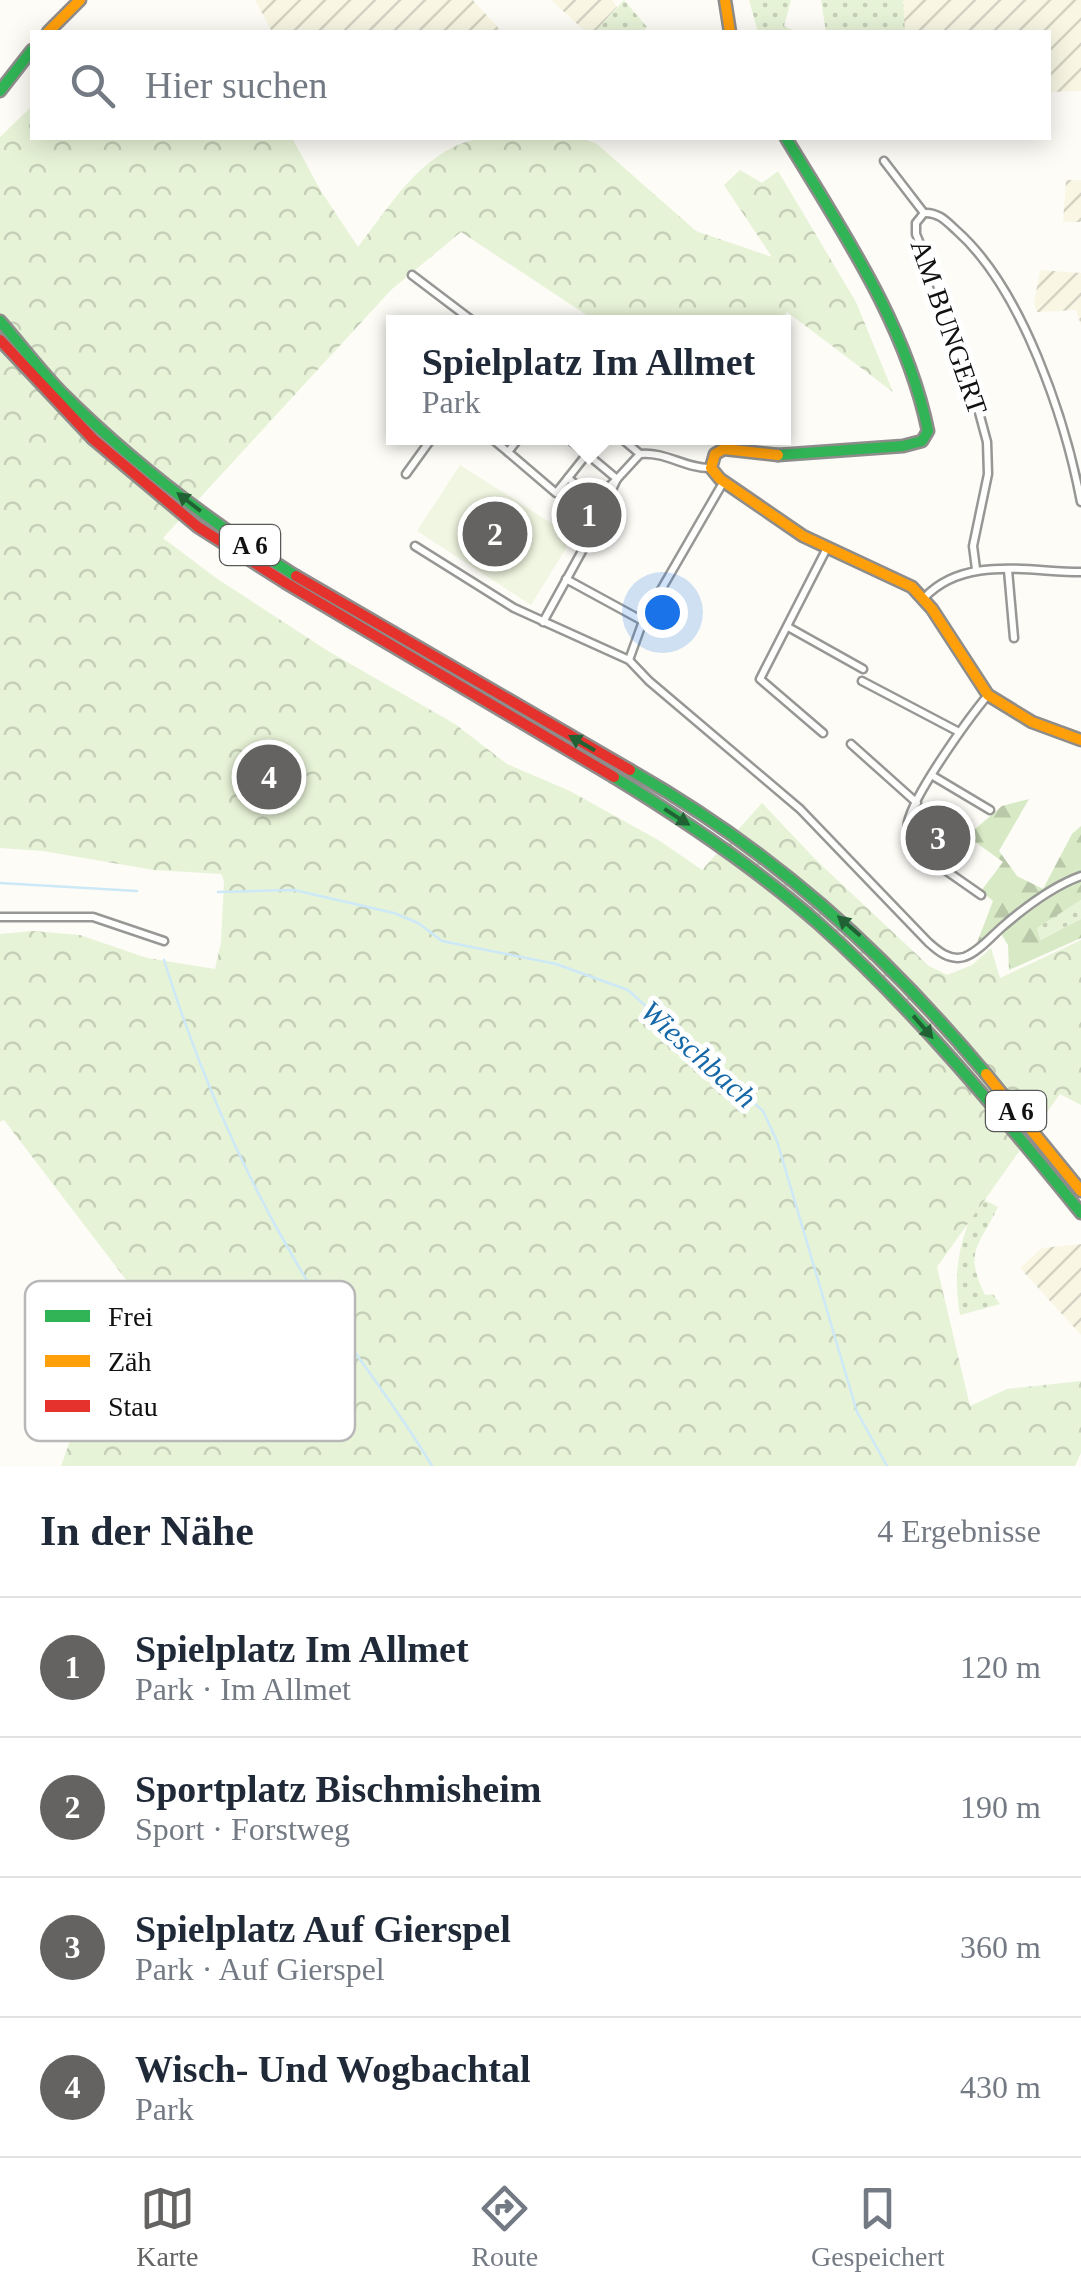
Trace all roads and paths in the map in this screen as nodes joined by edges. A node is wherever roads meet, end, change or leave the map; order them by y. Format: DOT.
graph roads {
  1 [pos="80,0"];
  2 [pos="725,0"];
  3 [pos="50,30"];
  4 [pos="730,30"];
  5 [pos="30,53"];
  6 [pos="0,91"];
  7 [pos="787,140"];
  8 [pos="884,161"];
  9 [pos="924,213"];
  10 [pos="412,275"];
  11 [pos="465,315"];
  12 [pos="0,321"];
  13 [pos="0,340"];
  14 [pos="427,445"];
  15 [pos="500,445"];
  16 [pos="514,445"];
  17 [pos="576,445"];
  18 [pos="629,445"];
  19 [pos="508,452"];
  20 [pos="587,454"];
  21 [pos="640,454"];
  22 [pos="710,468"];
  23 [pos="406,474"];
  24 [pos="568,478"];
  25 [pos="617,479"];
  26 [pos="724,481"];
  27 [pos="1081,502"];
  28 [pos="415,546"];
  29 [pos="827,548"];
  30 [pos="976,569"];
  31 [pos="1008,570"];
  32 [pos="1081,572"];
  33 [pos="566,579"];
  34 [pos="924,598"];
  35 [pos="643,621"];
  36 [pos="543,622"];
  37 [pos="788,626"];
  38 [pos="1014,638"];
  39 [pos="629,660"];
  40 [pos="863,669"];
  41 [pos="862,681"];
  42 [pos="988,696"];
  43 [pos="537,724"];
  44 [pos="959,732"];
  45 [pos="824,733"];
  46 [pos="1081,740"];
  47 [pos="851,744"];
  48 [pos="933,776"];
  49 [pos="917,804"];
  50 [pos="990,810"];
  51 [pos="1081,876"];
  52 [pos="981,895"];
  53 [pos="0,917"];
  54 [pos="164,941"];
  55 [pos="1081,1191"];
  56 [pos="1081,1213"];
  1 -- 3 [label="main road"];
  2 -- 4 [label="main road"];
  5 -- 6 [label="main road"];
  7 -- 22 [label="main road"];
  8 -- 9 [label="street, AM BUNGERT"];
  9 -- 27 [label="street"];
  9 -- 30 [label="street, AM BUNGERT"];
  10 -- 11 [label="street"];
  43 -- 12 [label="main road, A 6, one-way"];
  13 -- 43 [label="main road, A 6"];
  14 -- 23 [label="street"];
  15 -- 19 [label="street"];
  16 -- 19 [label="street"];
  17 -- 20 [label="street"];
  18 -- 21 [label="street"];
  19 -- 24 [label="street"];
  20 -- 24 [label="street"];
  20 -- 25 [label="street"];
  21 -- 22 [label="street"];
  21 -- 25 [label="street"];
  22 -- 26 [label="main road"];
  24 -- 25 [label="street"];
  25 -- 33 [label="street"];
  26 -- 29 [label="main road"];
  26 -- 35 [label="street"];
  28 -- 36 [label="street"];
  29 -- 34 [label="main road"];
  29 -- 37 [label="street"];
  30 -- 31 [label="street"];
  30 -- 34 [label="street"];
  31 -- 32 [label="street"];
  31 -- 38 [label="street"];
  33 -- 35 [label="street"];
  33 -- 36 [label="street"];
  34 -- 42 [label="main road"];
  35 -- 39 [label="street"];
  36 -- 39 [label="street"];
  37 -- 40 [label="street"];
  37 -- 45 [label="street"];
  39 -- 51 [label="street"];
  41 -- 44 [label="street"];
  42 -- 44 [label="street"];
  42 -- 46 [label="main road"];
  55 -- 43 [label="main road, A 6, one-way"];
  43 -- 56 [label="main road, A 6, one-way"];
  44 -- 48 [label="street"];
  47 -- 49 [label="street"];
  48 -- 49 [label="street"];
  48 -- 50 [label="street"];
  49 -- 52 [label="street"];
  53 -- 54 [label="street"];
}
